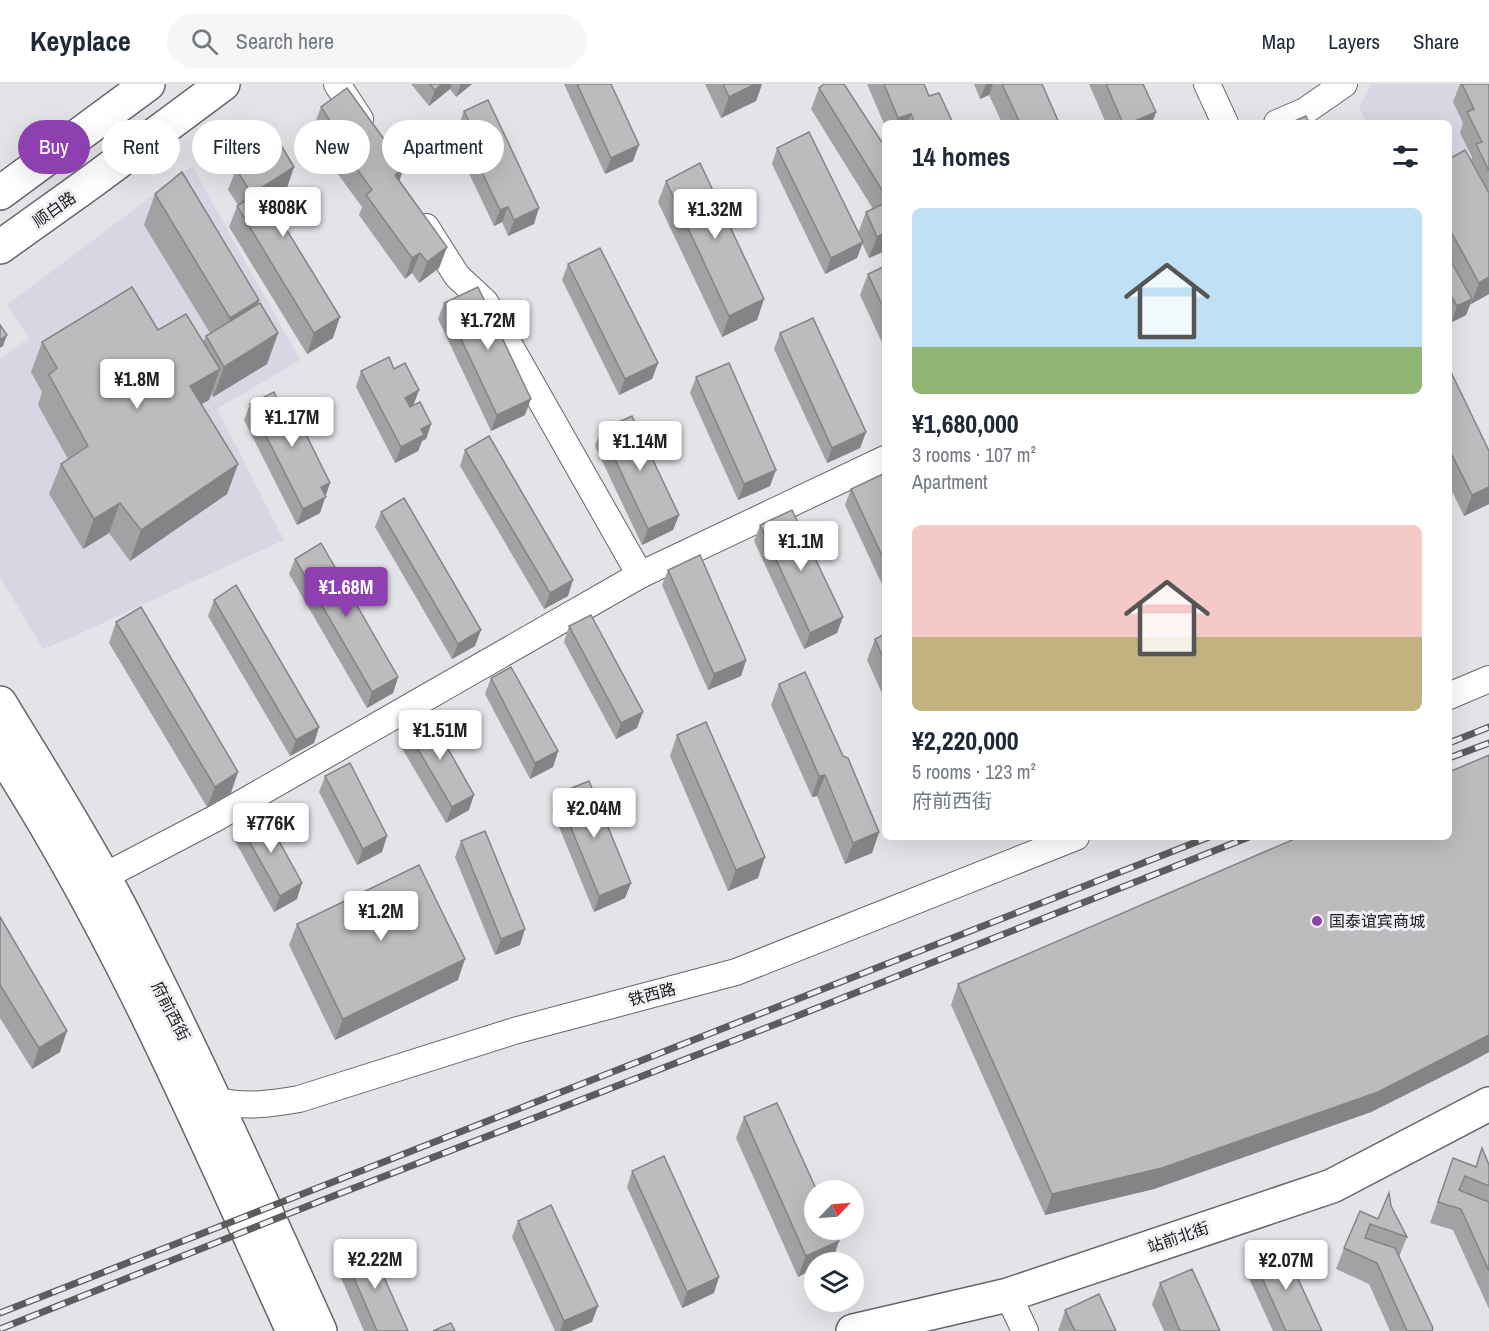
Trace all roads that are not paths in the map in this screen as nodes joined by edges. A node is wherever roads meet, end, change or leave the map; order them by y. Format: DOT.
graph roads {
  1 [pos="148,84"];
  2 [pos="223,84"];
  3 [pos="337,84"];
  4 [pos="1207,84"];
  5 [pos="1344,84"];
  6 [pos="1224,120"];
  7 [pos="1284,120"];
  8 [pos="90,127"];
  9 [pos="373,141"];
  10 [pos="18,158"];
  11 [pos="0,165"];
  12 [pos="26,174"];
  13 [pos="91,182"];
  14 [pos="0,193"];
  15 [pos="415,208"];
  16 [pos="0,247"];
  17 [pos="0,272"];
  18 [pos="882,460"];
  19 [pos="640,575"];
  20 [pos="1489,679"];
  21 [pos="1452,695"];
  22 [pos="0,703"];
  23 [pos="0,751"];
  24 [pos="1068,840"];
  25 [pos="103,877"];
  26 [pos="215,1100"];
  27 [pos="1489,1104"];
  28 [pos="1008,1294"];
  29 [pos="292,1331"];
  30 [pos="320,1331"];
  31 [pos="853,1331"];
  32 [pos="1025,1331"];
  1 -- 8 [label="main road"];
  2 -- 13 [label="main road, 顺白路"];
  3 -- 9 [label="street"];
  4 -- 6 [label="street"];
  5 -- 7 [label="street"];
  10 -- 11 [label="main road"];
  12 -- 14 [label="main road"];
  13 -- 16 [label="main road, 顺白路"];
  13 -- 17 [label="main road"];
  15 -- 19 [label="street"];
  18 -- 19 [label="street"];
  19 -- 25 [label="street"];
  20 -- 21 [label="street"];
  22 -- 25 [label="main road, 府前西街"];
  23 -- 29 [label="main road, 府前西街"];
  24 -- 26 [label="street, 铁西路"];
  25 -- 26 [label="main road, 府前西街"];
  26 -- 30 [label="main road, 府前西街"];
  27 -- 28 [label="main road, 站前北街"];
  28 -- 31 [label="main road, 站前北街"];
  28 -- 32 [label="street"];
}
